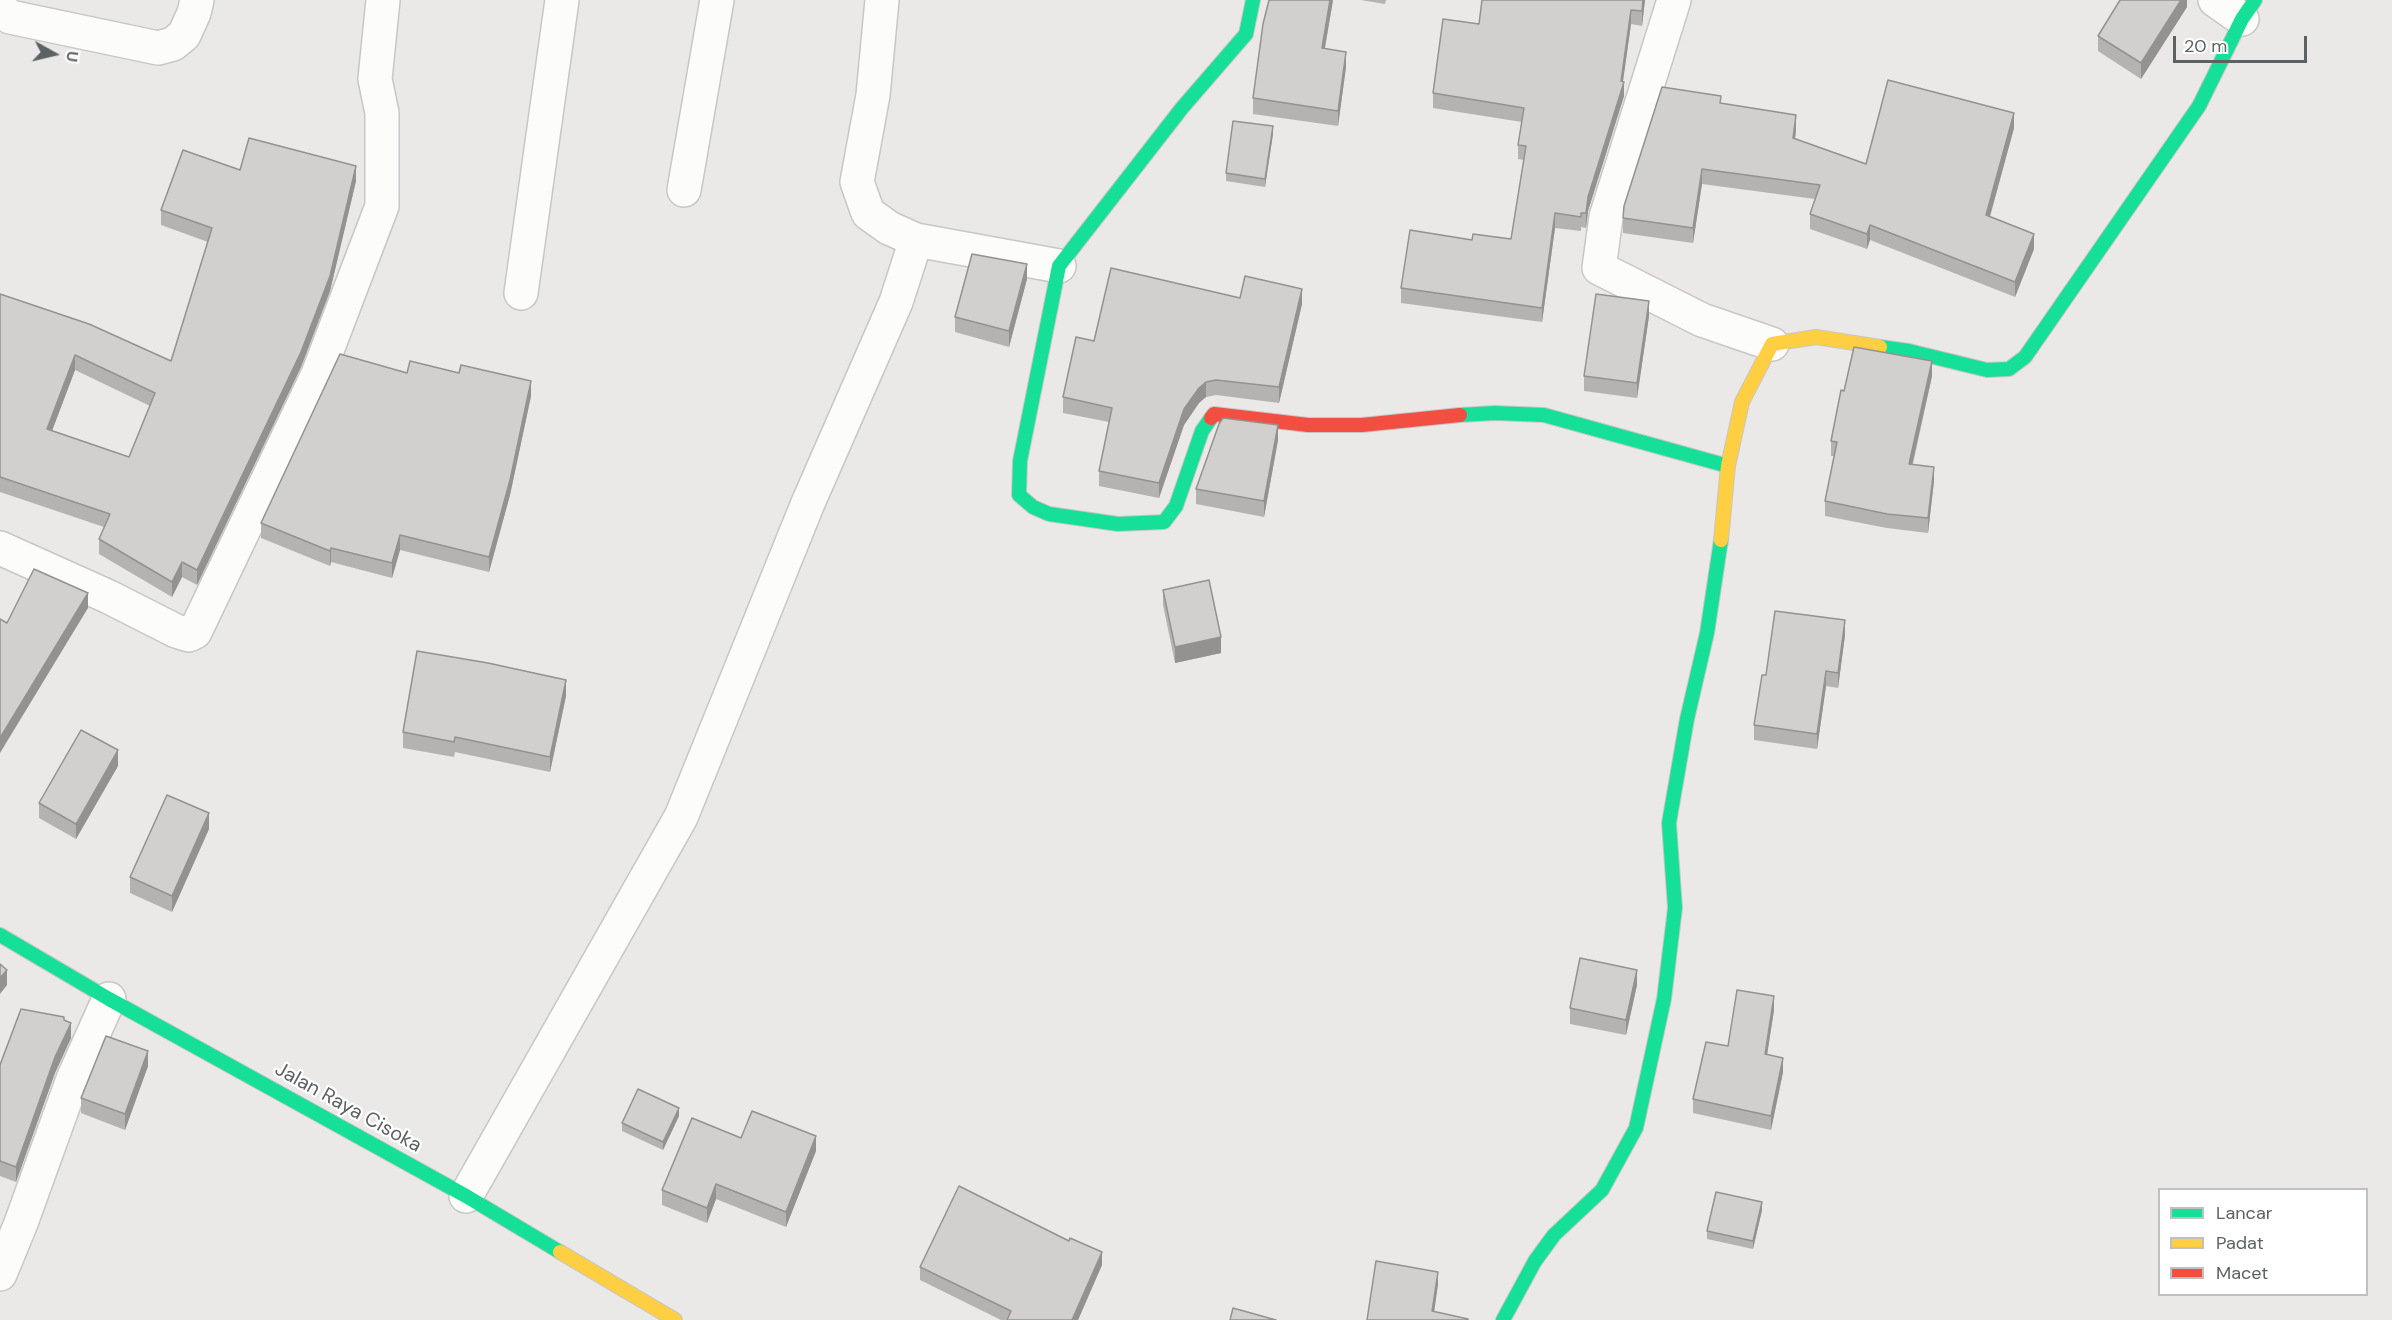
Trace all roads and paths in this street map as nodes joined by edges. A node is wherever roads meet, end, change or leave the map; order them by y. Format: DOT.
graph roads {
  1 [pos="197,0"];
  2 [pos="384,0"];
  3 [pos="562,0"];
  4 [pos="717,0"];
  5 [pos="882,0"];
  6 [pos="1253,0"];
  7 [pos="1674,0"];
  8 [pos="2215,0"];
  9 [pos="0,8"];
  10 [pos="2248,9"];
  11 [pos="684,190"];
  12 [pos="916,240"];
  13 [pos="1059,266"];
  14 [pos="520,293"];
  15 [pos="1772,344"];
  16 [pos="1728,466"];
  17 [pos="0,548"];
  18 [pos="0,935"];
  19 [pos="109,999"];
  20 [pos="466,1196"];
  21 [pos="0,1274"];
  22 [pos="675,1320"];
  23 [pos="1503,1320"];
  1 -- 9 [label="street"];
  2 -- 17 [label="street"];
  3 -- 14 [label="street"];
  4 -- 11 [label="street"];
  5 -- 12 [label="street"];
  6 -- 13 [label="street"];
  7 -- 15 [label="street"];
  8 -- 10 [label="street"];
  10 -- 15 [label="street"];
  12 -- 13 [label="street"];
  12 -- 20 [label="street"];
  13 -- 16 [label="street"];
  15 -- 16 [label="street"];
  16 -- 23 [label="street"];
  18 -- 19 [label="street, Jalan Raya Cisoka"];
  19 -- 20 [label="street, Jalan Raya Cisoka"];
  19 -- 21 [label="street"];
  20 -- 22 [label="street, Jalan Raya Cisoka"];
}
